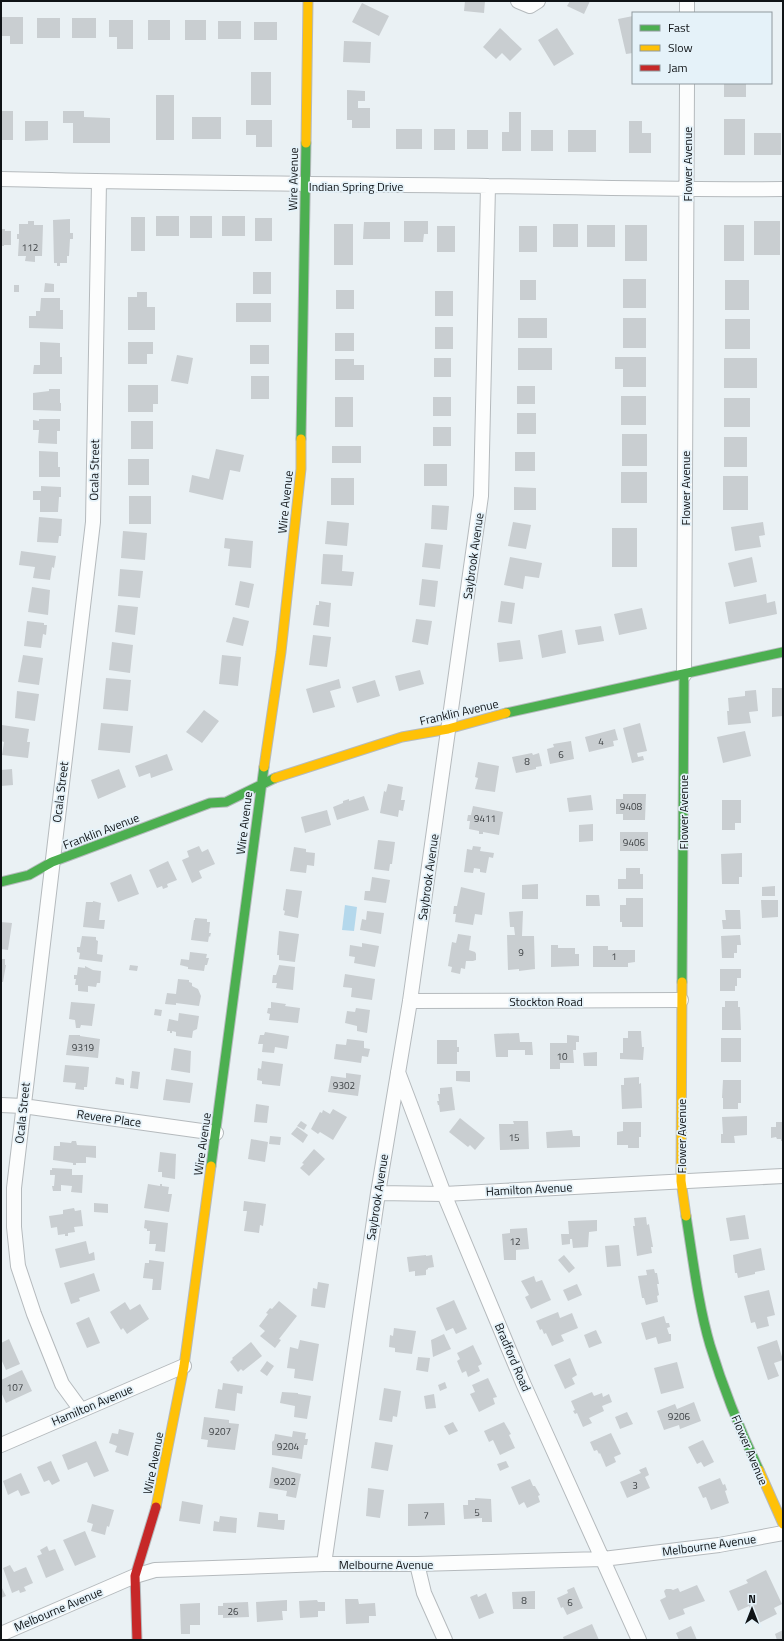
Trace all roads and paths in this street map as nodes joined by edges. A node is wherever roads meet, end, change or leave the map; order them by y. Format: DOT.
graph roads {
  1 [pos="308,1"];
  2 [pos="518,1"];
  3 [pos="538,1"];
  4 [pos="687,1"];
  5 [pos="687,12"];
  6 [pos="687,84"];
  7 [pos="1,179"];
  8 [pos="99,182"];
  9 [pos="305,185"];
  10 [pos="488,186"];
  11 [pos="686,190"];
  12 [pos="783,190"];
  13 [pos="783,652"];
  14 [pos="684,675"];
  15 [pos="448,729"];
  16 [pos="262,785"];
  17 [pos="52,862"];
  18 [pos="1,882"];
  19 [pos="681,1000"];
  20 [pos="410,1001"];
  21 [pos="397,1070"];
  22 [pos="1,1105"];
  23 [pos="23,1106"];
  24 [pos="216,1133"];
  25 [pos="783,1176"];
  26 [pos="681,1181"];
  27 [pos="378,1193"];
  28 [pos="444,1194"];
  29 [pos="184,1366"];
  30 [pos="81,1410"];
  31 [pos="1,1445"];
  32 [pos="783,1524"];
  33 [pos="783,1533"];
  34 [pos="603,1559"];
  35 [pos="324,1564"];
  36 [pos="417,1564"];
  37 [pos="135,1576"];
  38 [pos="1,1634"];
  39 [pos="137,1640"];
  40 [pos="445,1640"];
  41 [pos="639,1640"];
  1 -- 9 [label="street, Wire Avenue"];
  2 -- 3 [label="street"];
  4 -- 5 [label="street"];
  6 -- 11 [label="street, Flower Avenue"];
  7 -- 8 [label="street, Indian Spring Drive"];
  8 -- 9 [label="street, Indian Spring Drive"];
  8 -- 17 [label="street, Ocala Street"];
  9 -- 10 [label="street, Indian Spring Drive"];
  9 -- 16 [label="street, Wire Avenue"];
  10 -- 11 [label="street, Indian Spring Drive"];
  10 -- 15 [label="street, Saybrook Avenue"];
  11 -- 12 [label="street, Indian Spring Drive"];
  11 -- 14 [label="street, Flower Avenue"];
  13 -- 14 [label="street, Franklin Avenue"];
  14 -- 15 [label="street, Franklin Avenue"];
  14 -- 19 [label="street, Flower Avenue"];
  15 -- 16 [label="street, Franklin Avenue"];
  15 -- 20 [label="street, Saybrook Avenue"];
  16 -- 17 [label="street, Franklin Avenue"];
  16 -- 24 [label="street, Wire Avenue"];
  17 -- 18 [label="street, Franklin Avenue"];
  17 -- 23 [label="street, Ocala Street"];
  19 -- 20 [label="street, Stockton Road"];
  19 -- 26 [label="street, Flower Avenue"];
  20 -- 21 [label="street, Saybrook Avenue"];
  21 -- 27 [label="street, Saybrook Avenue"];
  21 -- 28 [label="street, Bradford Road"];
  22 -- 23 [label="street, Revere Place"];
  23 -- 24 [label="street, Revere Place"];
  23 -- 30 [label="street, Ocala Street"];
  24 -- 29 [label="street, Wire Avenue"];
  25 -- 26 [label="street, Hamilton Avenue"];
  26 -- 28 [label="street, Hamilton Avenue"];
  26 -- 32 [label="street, Flower Avenue"];
  27 -- 28 [label="street, Hamilton Avenue"];
  27 -- 35 [label="street, Saybrook Avenue"];
  28 -- 34 [label="street, Bradford Road"];
  29 -- 30 [label="street, Hamilton Avenue"];
  29 -- 37 [label="street, Wire Avenue"];
  30 -- 31 [label="street, Hamilton Avenue"];
  33 -- 34 [label="street, Melbourne Avenue"];
  34 -- 36 [label="street, Melbourne Avenue"];
  34 -- 41 [label="street, Bradford Road"];
  35 -- 36 [label="street, Melbourne Avenue"];
  35 -- 37 [label="street, Melbourne Avenue"];
  36 -- 40 [label="street"];
  37 -- 38 [label="street, Melbourne Avenue"];
  37 -- 39 [label="street, Wire Avenue"];
}
